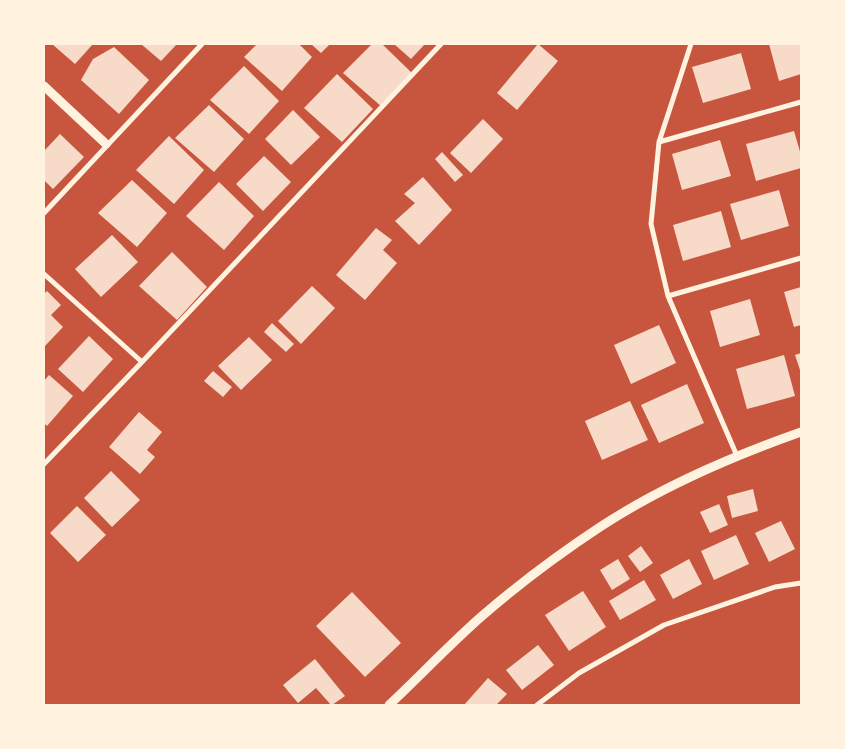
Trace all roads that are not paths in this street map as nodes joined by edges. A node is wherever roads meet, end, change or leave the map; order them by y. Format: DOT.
graph roads {
  1 [pos="202,44"];
  2 [pos="442,44"];
  3 [pos="691,44"];
  4 [pos="44,86"];
  5 [pos="801,102"];
  6 [pos="659,142"];
  7 [pos="106,144"];
  8 [pos="44,213"];
  9 [pos="801,258"];
  10 [pos="44,274"];
  11 [pos="668,296"];
  12 [pos="142,362"];
  13 [pos="801,432"];
  14 [pos="737,456"];
  15 [pos="44,464"];
  16 [pos="801,583"];
  17 [pos="389,705"];
  18 [pos="537,705"];
  1 -- 7 [label="street"];
  2 -- 12 [label="street"];
  3 -- 6 [label="street"];
  4 -- 7 [label="street"];
  5 -- 6 [label="street"];
  6 -- 11 [label="street"];
  7 -- 8 [label="street"];
  9 -- 11 [label="street"];
  10 -- 12 [label="street"];
  11 -- 14 [label="street"];
  12 -- 15 [label="street"];
  13 -- 14 [label="street"];
  14 -- 17 [label="street"];
  16 -- 18 [label="street"];
}
